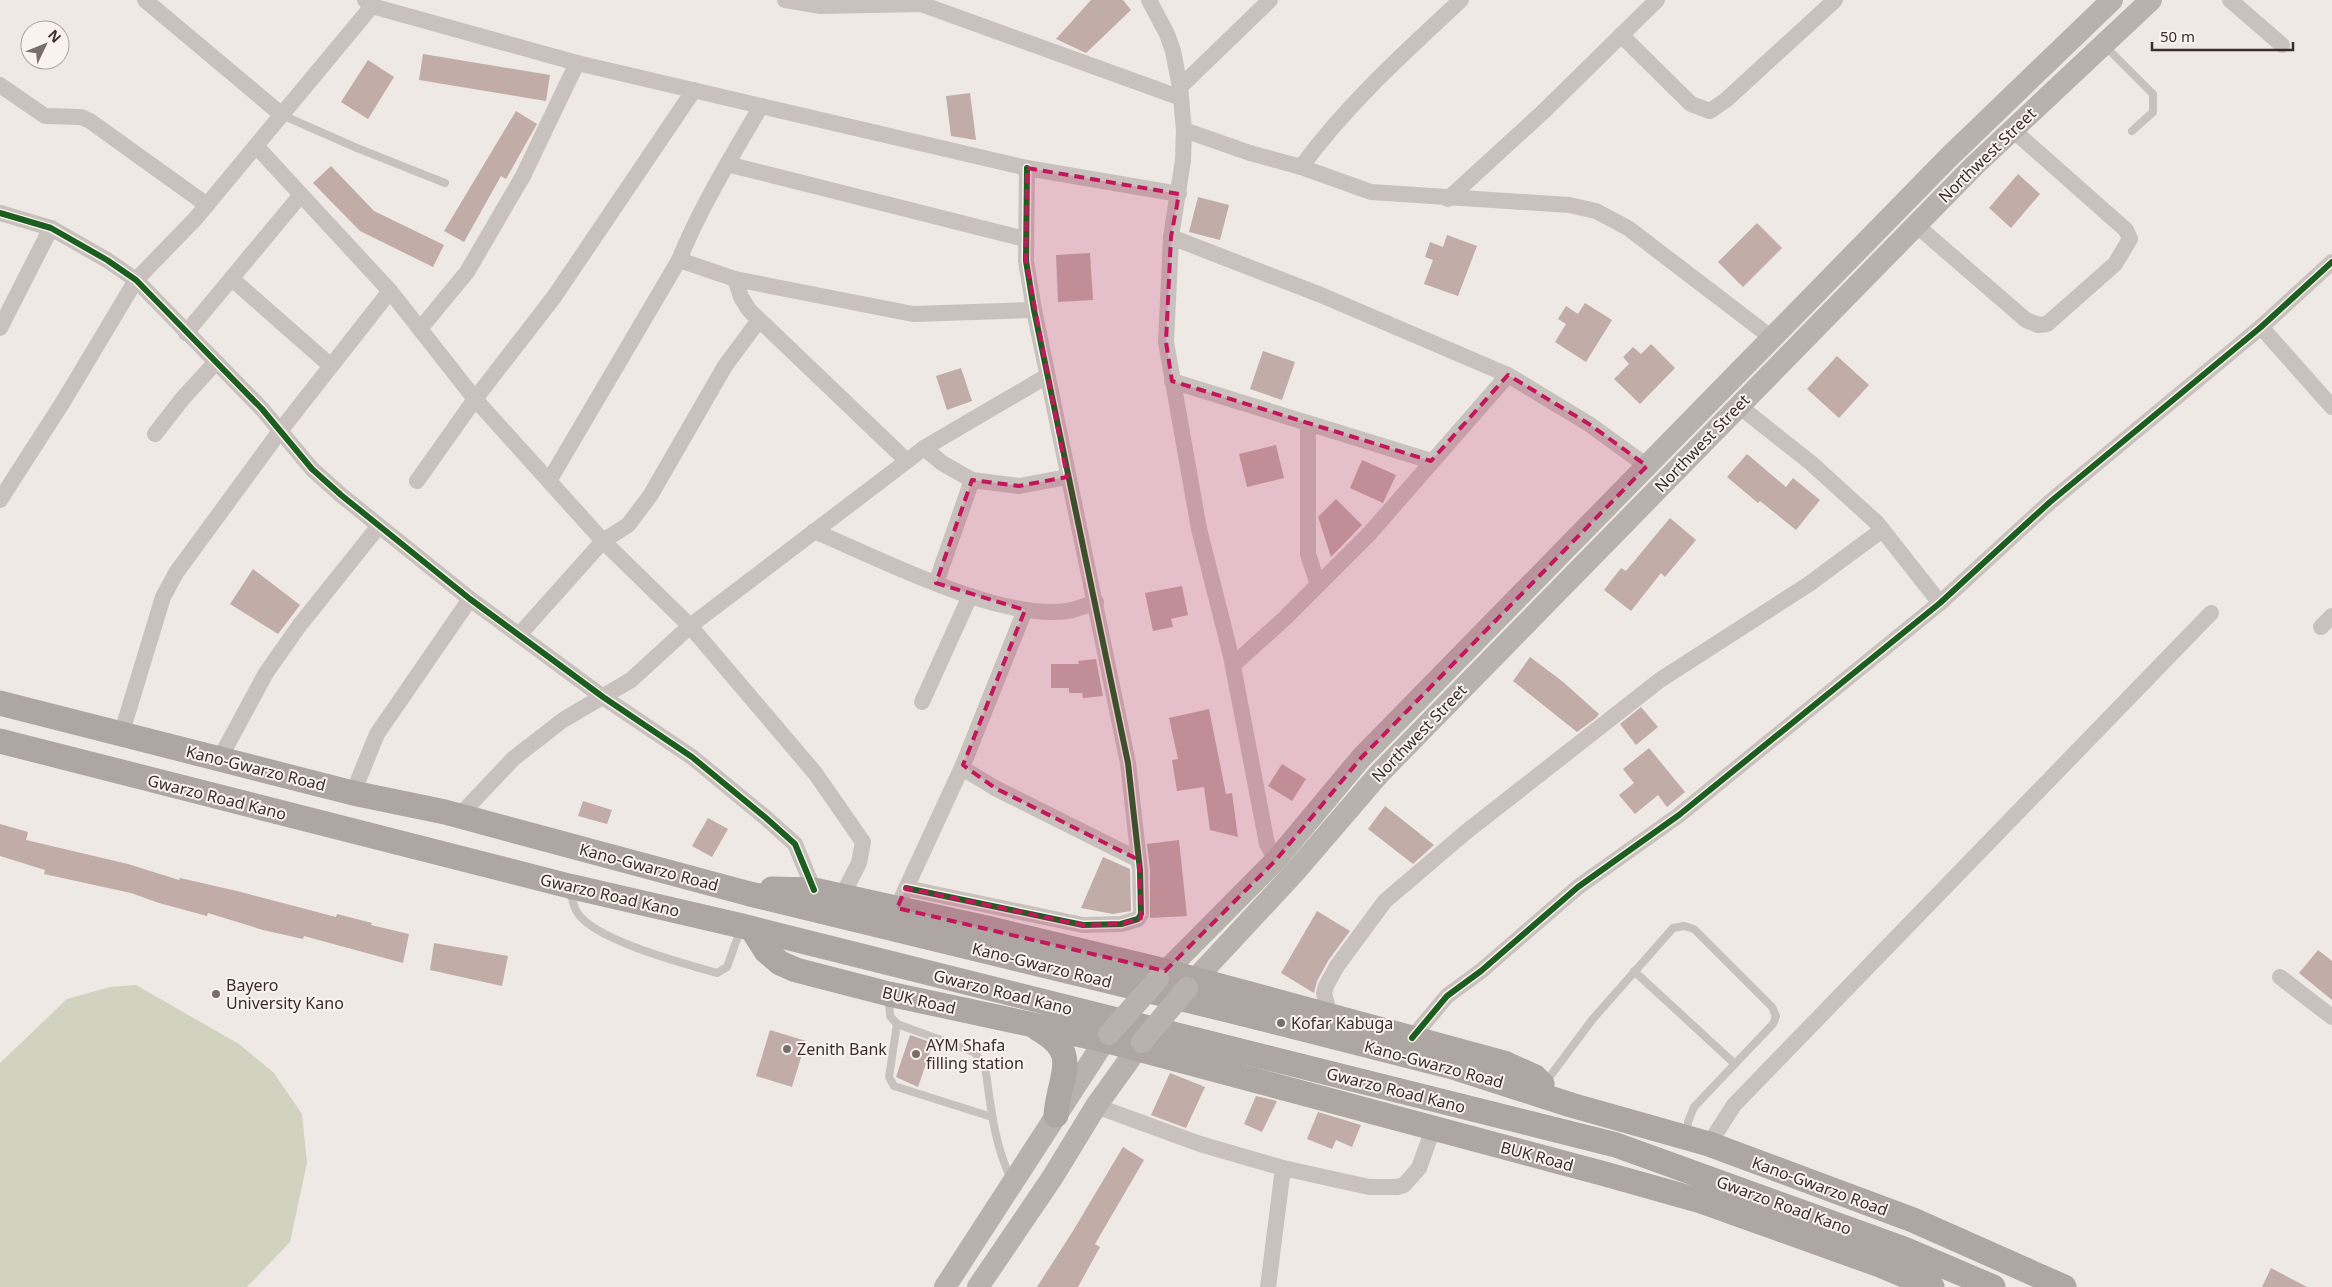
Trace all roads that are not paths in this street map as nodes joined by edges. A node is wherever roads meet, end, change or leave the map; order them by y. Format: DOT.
graph roads {
  1 [pos="145,0"];
  2 [pos="786,0"];
  3 [pos="1149,0"];
  4 [pos="1270,0"];
  5 [pos="1461,0"];
  6 [pos="1657,0"];
  7 [pos="1835,0"];
  8 [pos="2112,0"];
  9 [pos="2151,0"];
  10 [pos="2230,0"];
  11 [pos="915,2"];
  12 [pos="368,3"];
  13 [pos="1621,35"];
  14 [pos="2103,45"];
  15 [pos="2282,45"];
  16 [pos="576,63"];
  17 [pos="0,85"];
  18 [pos="694,90"];
  19 [pos="1181,93"];
  20 [pos="760,106"];
  21 [pos="282,115"];
  22 [pos="1184,130"];
  23 [pos="2012,130"];
  24 [pos="2132,132"];
  25 [pos="256,146"];
  26 [pos="727,164"];
  27 [pos="1301,167"];
  28 [pos="1026,168"];
  29 [pos="445,183"];
  30 [pos="1179,194"];
  31 [pos="300,196"];
  32 [pos="1448,199"];
  33 [pos="206,205"];
  34 [pos="0,213"];
  35 [pos="1916,225"];
  36 [pos="51,228"];
  37 [pos="1171,237"];
  38 [pos="1025,239"];
  39 [pos="679,260"];
  40 [pos="2332,262"];
  41 [pos="232,279"];
  42 [pos="735,279"];
  43 [pos="136,280"];
  44 [pos="390,292"];
  45 [pos="1034,310"];
  46 [pos="759,320"];
  47 [pos="2261,327"];
  48 [pos="0,328"];
  49 [pos="420,329"];
  50 [pos="186,333"];
  51 [pos="1772,338"];
  52 [pos="216,362"];
  53 [pos="331,366"];
  54 [pos="1508,375"];
  55 [pos="1047,376"];
  56 [pos="1172,381"];
  57 [pos="474,399"];
  58 [pos="1739,406"];
  59 [pos="2332,407"];
  60 [pos="1308,423"];
  61 [pos="280,431"];
  62 [pos="155,434"];
  63 [pos="924,448"];
  64 [pos="907,461"];
  65 [pos="1431,461"];
  66 [pos="1647,466"];
  67 [pos="1067,477"];
  68 [pos="972,480"];
  69 [pos="416,481"];
  70 [pos="549,481"];
  71 [pos="0,500"];
  72 [pos="378,527"];
  73 [pos="814,530"];
  74 [pos="1882,530"];
  75 [pos="603,541"];
  76 [pos="936,583"];
  77 [pos="1318,585"];
  78 [pos="970,596"];
  79 [pos="470,599"];
  80 [pos="1096,602"];
  81 [pos="1940,603"];
  82 [pos="1025,610"];
  83 [pos="2211,614"];
  84 [pos="690,626"];
  85 [pos="519,636"];
  86 [pos="1233,665"];
  87 [pos="603,697"];
  88 [pos="922,702"];
  89 [pos="0,703"];
  90 [pos="121,735"];
  91 [pos="0,741"];
  92 [pos="220,758"];
  93 [pos="963,765"];
  94 [pos="353,793"];
  95 [pos="459,816"];
  96 [pos="1139,860"];
  97 [pos="1276,860"];
  98 [pos="569,886"];
  99 [pos="814,890"];
  100 [pos="750,894"];
  101 [pos="1259,894"];
  102 [pos="842,896"];
  103 [pos="902,898"];
  104 [pos="747,928"];
  105 [pos="1634,971"];
  106 [pos="1162,975"];
  107 [pos="2280,977"];
  108 [pos="1190,984"];
  109 [pos="889,994"];
  110 [pos="1330,1016"];
  111 [pos="2332,1017"];
  112 [pos="897,1024"];
  113 [pos="1032,1026"];
  114 [pos="1106,1037"];
  115 [pos="1412,1038"];
  116 [pos="1138,1046"];
  117 [pos="1735,1064"];
  118 [pos="1545,1092"];
  119 [pos="1096,1106"];
  120 [pos="1056,1115"];
  121 [pos="992,1117"];
  122 [pos="1433,1129"];
  123 [pos="1698,1141"];
  124 [pos="1616,1145"];
  125 [pos="1283,1168"];
  126 [pos="1619,1178"];
  127 [pos="1013,1182"];
  128 [pos="945,1287"];
  129 [pos="978,1287"];
  130 [pos="1268,1287"];
  131 [pos="1932,1287"];
  132 [pos="1993,1287"];
  133 [pos="2064,1287"];
  1 -- 21 [label="street"];
  2 -- 11 [label="street"];
  3 -- 19 [label="street"];
  4 -- 19 [label="street"];
  5 -- 27 [label="street"];
  6 -- 13 [label="street"];
  7 -- 13 [label="street"];
  8 -- 51 [label="main road, Northwest Street"];
  9 -- 14 [label="main road, Northwest Street"];
  10 -- 15 [label="street"];
  11 -- 19 [label="street"];
  12 -- 16 [label="street"];
  12 -- 21 [label="street"];
  13 -- 32 [label="street"];
  14 -- 23 [label="main road, Northwest Street"];
  14 -- 24 [label="lane"];
  16 -- 18 [label="street"];
  16 -- 49 [label="street"];
  17 -- 33 [label="street"];
  18 -- 20 [label="street"];
  18 -- 57 [label="street"];
  19 -- 22 [label="street"];
  20 -- 26 [label="street"];
  20 -- 28 [label="street"];
  21 -- 25 [label="street"];
  21 -- 29 [label="lane"];
  22 -- 27 [label="street"];
  22 -- 30 [label="street"];
  23 -- 35 [label="main road, Northwest Street"];
  23 -- 35 [label="street"];
  25 -- 31 [label="street"];
  25 -- 33 [label="street"];
  26 -- 38 [label="street"];
  26 -- 39 [label="street"];
  27 -- 32 [label="street"];
  28 -- 30 [label="street"];
  28 -- 38 [label="street"];
  30 -- 37 [label="street"];
  31 -- 41 [label="street"];
  31 -- 44 [label="street"];
  32 -- 51 [label="street"];
  33 -- 43 [label="street"];
  34 -- 36 [label="street"];
  35 -- 58 [label="main road, Northwest Street"];
  36 -- 43 [label="street"];
  36 -- 48 [label="street"];
  37 -- 54 [label="street"];
  37 -- 56 [label="street"];
  38 -- 45 [label="street"];
  39 -- 42 [label="street"];
  39 -- 70 [label="street"];
  40 -- 47 [label="street"];
  41 -- 50 [label="street"];
  41 -- 53 [label="street"];
  42 -- 45 [label="street"];
  42 -- 46 [label="street"];
  43 -- 50 [label="street"];
  43 -- 71 [label="street"];
  44 -- 49 [label="street"];
  44 -- 53 [label="street"];
  45 -- 55 [label="street"];
  46 -- 64 [label="street"];
  46 -- 75 [label="street"];
  47 -- 59 [label="street"];
  47 -- 81 [label="street"];
  49 -- 57 [label="street"];
  50 -- 52 [label="street"];
  51 -- 66 [label="main road, Northwest Street"];
  52 -- 61 [label="street"];
  52 -- 62 [label="street"];
  53 -- 61 [label="street"];
  54 -- 65 [label="street"];
  54 -- 66 [label="street"];
  55 -- 63 [label="street"];
  55 -- 67 [label="street"];
  56 -- 60 [label="street"];
  56 -- 86 [label="street"];
  57 -- 69 [label="street"];
  57 -- 70 [label="street"];
  58 -- 74 [label="street"];
  58 -- 101 [label="main road, Northwest Street"];
  60 -- 65 [label="street"];
  60 -- 77 [label="street"];
  61 -- 72 [label="street"];
  61 -- 90 [label="street"];
  63 -- 64 [label="street"];
  63 -- 68 [label="street"];
  64 -- 73 [label="street"];
  65 -- 77 [label="street"];
  66 -- 97 [label="main road, Northwest Street"];
  67 -- 68 [label="street"];
  67 -- 80 [label="street"];
  68 -- 76 [label="street"];
  70 -- 75 [label="street"];
  72 -- 79 [label="street"];
  72 -- 92 [label="street"];
  73 -- 76 [label="street"];
  73 -- 84 [label="street"];
  74 -- 81 [label="street"];
  74 -- 110 [label="street"];
  75 -- 84 [label="street"];
  75 -- 85 [label="street"];
  76 -- 78 [label="street"];
  77 -- 86 [label="street"];
  78 -- 82 [label="street"];
  78 -- 88 [label="street"];
  79 -- 85 [label="street"];
  79 -- 94 [label="street"];
  80 -- 82 [label="street"];
  80 -- 96 [label="street"];
  81 -- 115 [label="street"];
  82 -- 93 [label="street"];
  83 -- 123 [label="street"];
  84 -- 87 [label="street"];
  84 -- 102 [label="street"];
  85 -- 87 [label="street"];
  86 -- 97 [label="street"];
  87 -- 95 [label="street"];
  87 -- 99 [label="street"];
  89 -- 90 [label="main road, Kano-Gwarzo Road"];
  90 -- 92 [label="main road, Kano-Gwarzo Road"];
  91 -- 98 [label="main road, Gwarzo Road Kano"];
  92 -- 94 [label="main road, Kano-Gwarzo Road"];
  93 -- 96 [label="street"];
  93 -- 103 [label="street"];
  94 -- 95 [label="main road, Kano-Gwarzo Road"];
  95 -- 100 [label="main road, Kano-Gwarzo Road"];
  96 -- 103 [label="street"];
  97 -- 101 [label="main road, Northwest Street"];
  98 -- 104 [label="main road, Gwarzo Road Kano"];
  98 -- 104 [label="lane"];
  99 -- 100 [label="main road"];
  99 -- 102 [label="main road"];
  100 -- 118 [label="main road, Kano-Gwarzo Road"];
  101 -- 106 [label="main road"];
  101 -- 108 [label="main road"];
  102 -- 103 [label="main road"];
  103 -- 106 [label="main road"];
  104 -- 109 [label="main road, BUK Road"];
  104 -- 124 [label="main road, Gwarzo Road Kano"];
  105 -- 117 [label="lane"];
  105 -- 117 [label="lane"];
  105 -- 118 [label="lane"];
  106 -- 108 [label="main road"];
  106 -- 114 [label="main road, bridge"];
  107 -- 111 [label="street"];
  108 -- 110 [label="main road"];
  108 -- 116 [label="main road, bridge"];
  109 -- 112 [label="lane"];
  109 -- 113 [label="main road, BUK Road"];
  110 -- 115 [label="main road"];
  112 -- 121 [label="lane"];
  112 -- 121 [label="lane"];
  113 -- 114 [label="main road, BUK Road"];
  113 -- 120 [label="main road"];
  114 -- 116 [label="main road, BUK Road"];
  114 -- 120 [label="main road"];
  115 -- 118 [label="main road"];
  116 -- 119 [label="main road"];
  116 -- 122 [label="main road, BUK Road"];
  117 -- 123 [label="lane"];
  118 -- 123 [label="main road, Kano-Gwarzo Road"];
  119 -- 125 [label="street"];
  119 -- 129 [label="main road"];
  120 -- 127 [label="main road"];
  121 -- 127 [label="lane"];
  122 -- 125 [label="street"];
  122 -- 126 [label="main road, BUK Road"];
  123 -- 133 [label="main road, Kano-Gwarzo Road"];
  124 -- 126 [label="main road"];
  124 -- 132 [label="main road, Gwarzo Road Kano"];
  125 -- 130 [label="street"];
  126 -- 131 [label="main road, BUK Road"];
  127 -- 128 [label="main road"];
}
